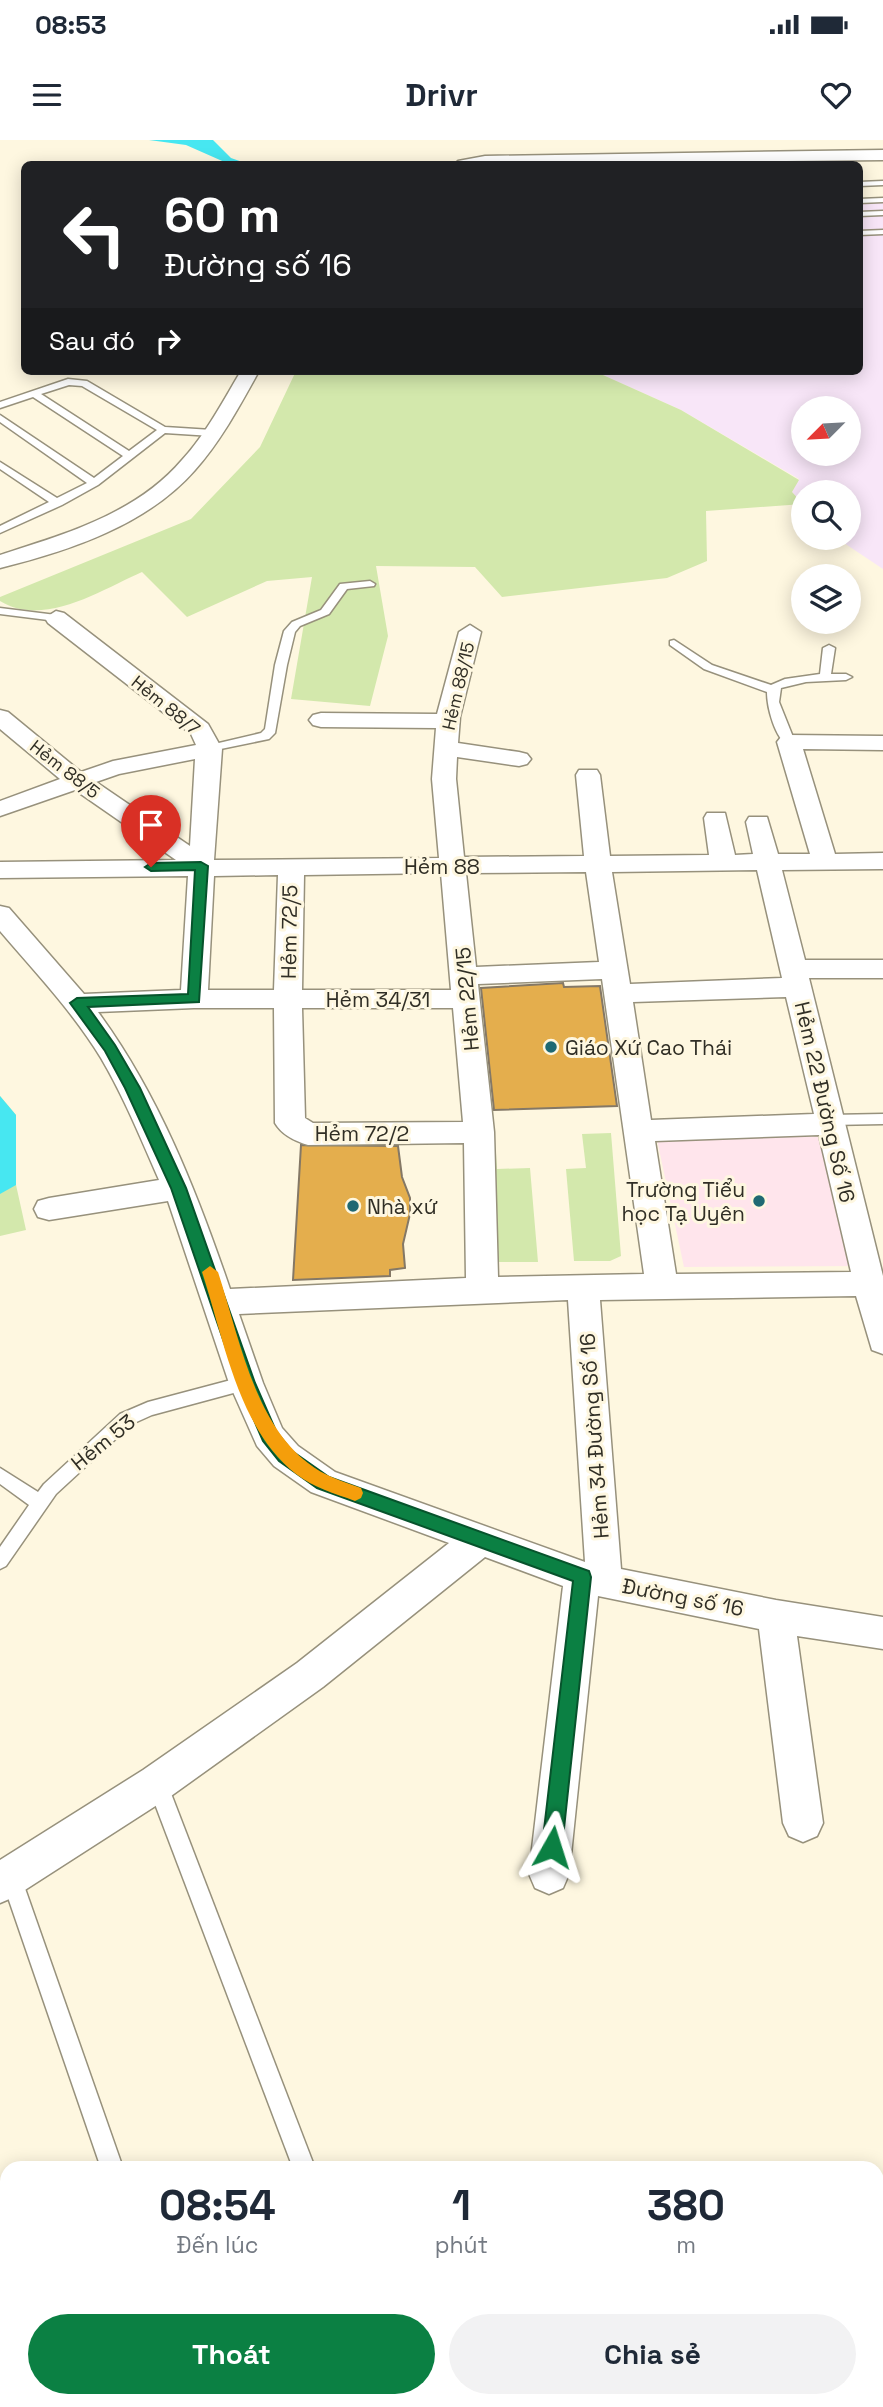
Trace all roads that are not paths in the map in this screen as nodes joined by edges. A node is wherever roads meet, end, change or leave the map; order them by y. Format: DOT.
graph roads {
  1 [pos="883,155"];
  2 [pos="480,161"];
  3 [pos="651,161"];
  4 [pos="863,162"];
  5 [pos="883,162"];
  6 [pos="883,183"];
  7 [pos="863,184"];
  8 [pos="883,200"];
  9 [pos="863,201"];
  10 [pos="863,214"];
  11 [pos="883,214"];
  12 [pos="883,232"];
  13 [pos="863,233"];
  14 [pos="248,375"];
  15 [pos="33,393"];
  16 [pos="0,405"];
  17 [pos="0,418"];
  18 [pos="163,430"];
  19 [pos="212,433"];
  20 [pos="129,456"];
  21 [pos="0,465"];
  22 [pos="94,483"];
  23 [pos="58,503"];
  24 [pos="3,525"];
  25 [pos="0,561"];
  26 [pos="370,584"];
  27 [pos="0,611"];
  28 [pos="57,618"];
  29 [pos="470,632"];
  30 [pos="674,643"];
  31 [pos="829,648"];
  32 [pos="825,677"];
  33 [pos="846,677"];
  34 [pos="773,690"];
  35 [pos="0,716"];
  36 [pos="321,720"];
  37 [pos="448,721"];
  38 [pos="789,742"];
  39 [pos="883,743"];
  40 [pos="444,748"];
  41 [pos="209,749"];
  42 [pos="519,759"];
  43 [pos="588,775"];
  44 [pos="76,780"];
  45 [pos="0,809"];
  46 [pos="716,818"];
  47 [pos="758,822"];
  48 [pos="825,861"];
  49 [pos="883,861"];
  50 [pos="723,862"];
  51 [pos="770,862"];
  52 [pos="598,865"];
  53 [pos="201,866"];
  54 [pos="291,866"];
  55 [pos="453,866"];
  56 [pos="0,870"];
  57 [pos="0,914"];
  58 [pos="883,969"];
  59 [pos="797,978"];
  60 [pos="617,981"];
  61 [pos="467,988"];
  62 [pos="288,998"];
  63 [pos="194,999"];
  64 [pos="77,1003"];
  65 [pos="883,1119"];
  66 [pos="830,1122"];
  67 [pos="640,1131"];
  68 [pos="479,1132"];
  69 [pos="178,1188"];
  70 [pos="50,1209"];
  71 [pos="868,1284"];
  72 [pos="662,1286"];
  73 [pos="482,1290"];
  74 [pos="583,1290"];
  75 [pos="220,1302"];
  76 [pos="883,1342"];
  77 [pos="246,1383"];
  78 [pos="0,1475"];
  79 [pos="39,1502"];
  80 [pos="482,1538"];
  81 [pos="0,1561"];
  82 [pos="593,1579"];
  83 [pos="776,1616"];
  84 [pos="883,1633"];
  85 [pos="157,1783"];
  86 [pos="803,1823"];
  87 [pos="549,1874"];
  88 [pos="6,1880"];
  89 [pos="109,2161"];
  90 [pos="301,2161"];
  1 -- 3 [label="street"];
  2 -- 3 [label="street"];
  4 -- 5 [label="street"];
  6 -- 7 [label="lane"];
  8 -- 9 [label="lane"];
  10 -- 11 [label="lane"];
  12 -- 13 [label="lane"];
  14 -- 19 [label="street"];
  15 -- 16 [label="lane"];
  15 -- 18 [label="lane"];
  15 -- 20 [label="lane"];
  17 -- 22 [label="lane"];
  18 -- 19 [label="lane"];
  18 -- 20 [label="lane"];
  19 -- 25 [label="street"];
  20 -- 22 [label="lane"];
  21 -- 23 [label="lane"];
  22 -- 23 [label="lane"];
  23 -- 24 [label="lane"];
  26 -- 41 [label="lane"];
  27 -- 28 [label="lane"];
  28 -- 41 [label="street, Hẻm 88/7"];
  29 -- 37 [label="street, Hẻm 88/15"];
  30 -- 34 [label="lane"];
  31 -- 32 [label="lane"];
  32 -- 33 [label="lane"];
  32 -- 34 [label="lane"];
  34 -- 38 [label="lane"];
  35 -- 44 [label="street, Hẻm 88/5"];
  36 -- 37 [label="street"];
  37 -- 40 [label="street, Hẻm 88/15"];
  38 -- 39 [label="street"];
  38 -- 48 [label="street"];
  40 -- 42 [label="street"];
  40 -- 55 [label="street, Hẻm 88/15"];
  41 -- 44 [label="street"];
  41 -- 53 [label="street, Hẻm 88/7"];
  43 -- 52 [label="street"];
  44 -- 45 [label="street"];
  44 -- 53 [label="street, Hẻm 88/5"];
  46 -- 50 [label="street"];
  47 -- 51 [label="street, Hẻm 22 Đường Số 16"];
  48 -- 49 [label="street, Hẻm 88"];
  48 -- 51 [label="street, Hẻm 88"];
  50 -- 51 [label="street, Hẻm 88"];
  50 -- 52 [label="street, Hẻm 88"];
  51 -- 59 [label="street, Hẻm 22 Đường Số 16"];
  52 -- 55 [label="street, Hẻm 88"];
  52 -- 60 [label="street"];
  53 -- 54 [label="street, Hẻm 88"];
  53 -- 56 [label="street, Hẻm 88"];
  53 -- 63 [label="street, Hẻm 88/7"];
  54 -- 55 [label="street, Hẻm 88"];
  54 -- 62 [label="street, Hẻm 72/5"];
  55 -- 61 [label="street, Hẻm 22/15"];
  57 -- 64 [label="street, Đường số 16"];
  58 -- 59 [label="street, Hẻm 34/31"];
  59 -- 60 [label="street, Hẻm 34/31"];
  59 -- 66 [label="street, Hẻm 22 Đường Số 16"];
  60 -- 61 [label="street, Hẻm 34/31"];
  60 -- 67 [label="street"];
  61 -- 62 [label="street, Hẻm 34/31"];
  61 -- 68 [label="street, Hẻm 22/15"];
  62 -- 63 [label="street, Hẻm 34/31"];
  62 -- 68 [label="street, Hẻm 72/2"];
  63 -- 64 [label="street, Hẻm 34/31"];
  64 -- 69 [label="street, Đường số 16"];
  65 -- 66 [label="lane"];
  66 -- 67 [label="street"];
  66 -- 71 [label="street, Hẻm 22 Đường Số 16"];
  67 -- 72 [label="street"];
  68 -- 73 [label="street, Hẻm 22/15"];
  69 -- 70 [label="street"];
  69 -- 75 [label="street, Đường số 16"];
  71 -- 72 [label="street"];
  71 -- 76 [label="street, Hẻm 22 Đường Số 16"];
  72 -- 74 [label="street"];
  73 -- 74 [label="street"];
  73 -- 75 [label="street"];
  74 -- 82 [label="street, Hẻm 34 Đường Số 16"];
  75 -- 77 [label="street, Đường số 16"];
  77 -- 79 [label="lane, Hẻm 53"];
  77 -- 80 [label="street, Đường số 16"];
  78 -- 79 [label="lane"];
  79 -- 81 [label="lane, Hẻm 53"];
  80 -- 82 [label="street, Đường số 16"];
  80 -- 85 [label="street"];
  82 -- 83 [label="street, Đường số 16"];
  82 -- 87 [label="street, Hẻm 34 Đường Số 16"];
  83 -- 84 [label="street, Đường số 16"];
  83 -- 86 [label="street"];
  85 -- 88 [label="street"];
  85 -- 90 [label="lane"];
  88 -- 89 [label="lane"];
}
